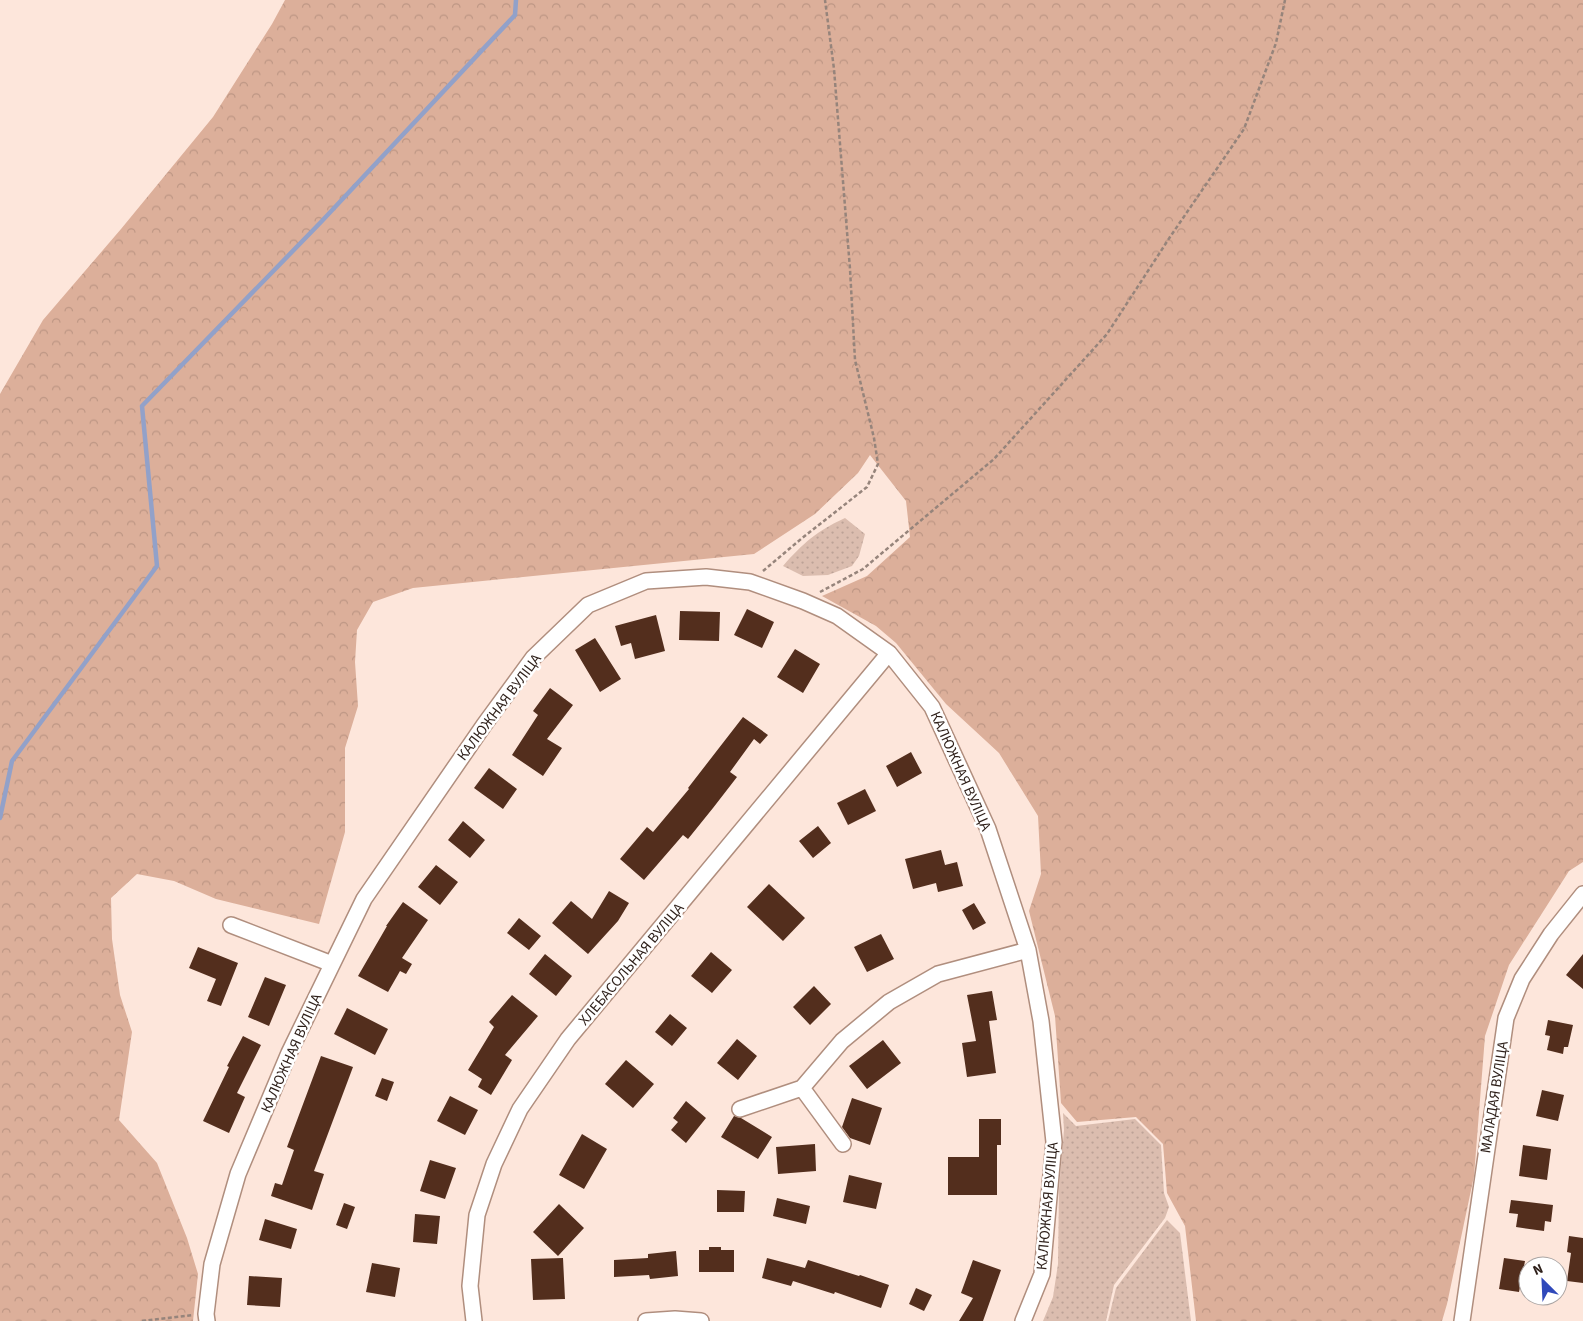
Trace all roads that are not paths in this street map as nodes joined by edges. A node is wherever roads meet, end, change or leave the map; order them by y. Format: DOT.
graph roads {
  1 [pos="889,653"];
  2 [pos="1583,894"];
  3 [pos="231,925"];
  4 [pos="1028,950"];
  5 [pos="332,964"];
  6 [pos="802,1088"];
  7 [pos="740,1109"];
  8 [pos="844,1144"];
  9 [pos="207,1317"];
  10 [pos="474,1321"];
  11 [pos="646,1321"];
  12 [pos="701,1321"];
  13 [pos="1023,1321"];
  14 [pos="1462,1321"];
  1 -- 4 [label="street, КАЛЮЖНАЯ ВУЛІЦА"];
  1 -- 5 [label="street, КАЛЮЖНАЯ ВУЛІЦА"];
  1 -- 10 [label="street, ХЛЕБАСОЛЬНАЯ ВУЛІЦА"];
  2 -- 14 [label="street, МАЛАДАЯ ВУЛІЦА"];
  3 -- 5 [label="street"];
  4 -- 6 [label="street"];
  4 -- 13 [label="street, КАЛЮЖНАЯ ВУЛІЦА"];
  5 -- 9 [label="street, КАЛЮЖНАЯ ВУЛІЦА"];
  6 -- 7 [label="street"];
  6 -- 8 [label="street"];
  11 -- 12 [label="street"];
}
